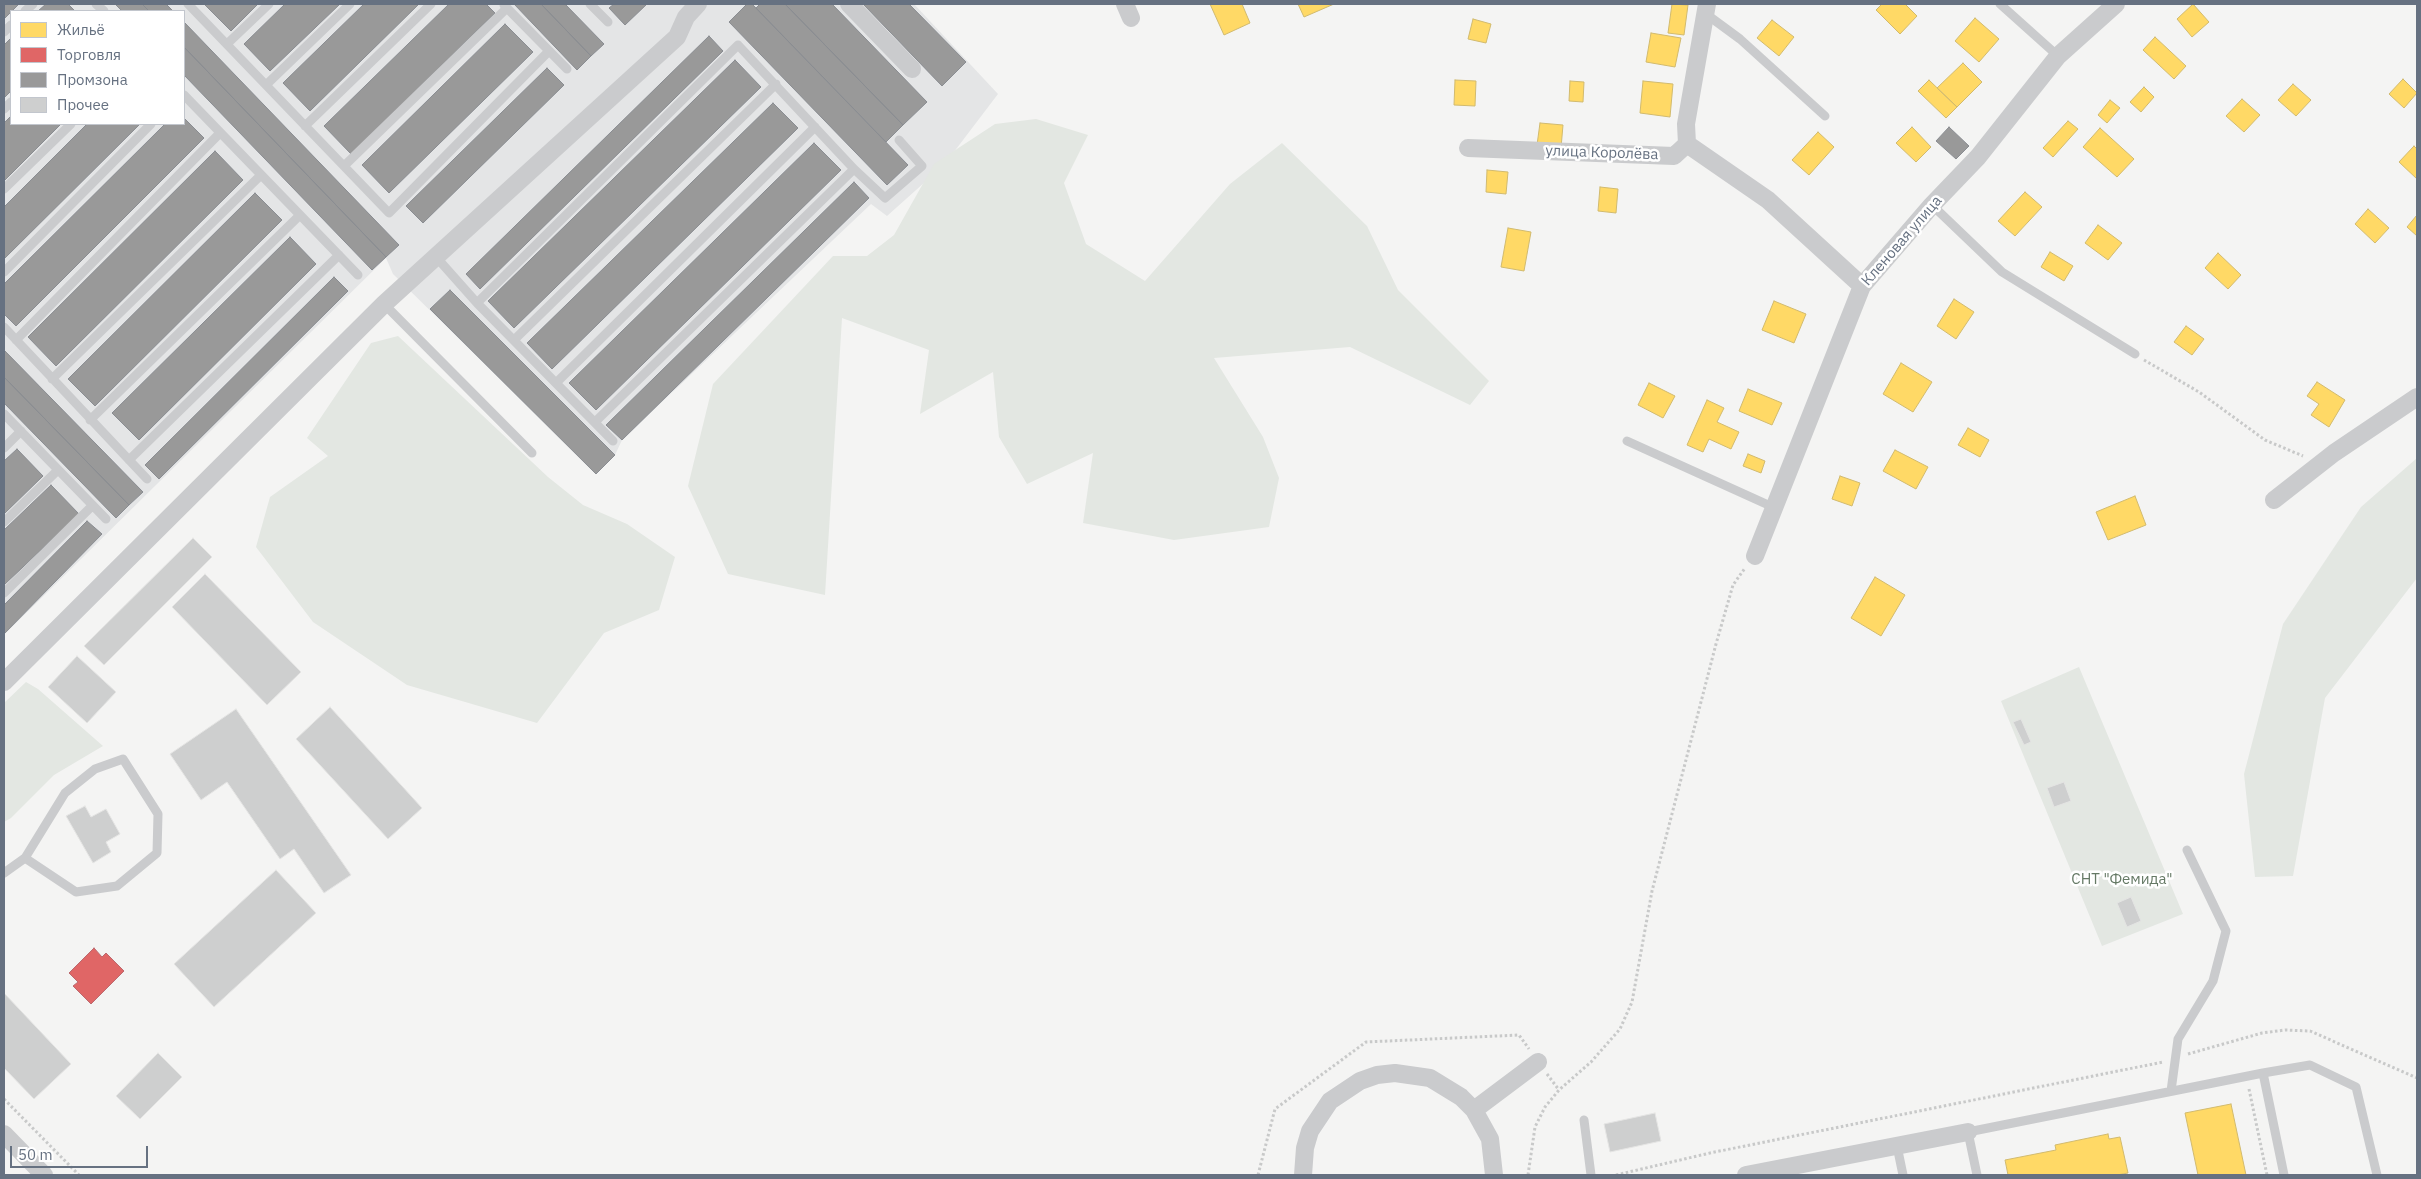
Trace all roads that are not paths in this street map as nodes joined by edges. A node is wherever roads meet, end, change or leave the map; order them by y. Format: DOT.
graph roads {
  1 [pos="188,4"];
  2 [pos="269,4"];
  3 [pos="350,4"];
  4 [pos="431,4"];
  5 [pos="590,4"];
  6 [pos="698,4"];
  7 [pos="849,4"];
  8 [pos="2000,4"];
  9 [pos="2116,4"];
  10 [pos="505,6"];
  11 [pos="1706,9"];
  12 [pos="608,22"];
  13 [pos="227,44"];
  14 [pos="549,51"];
  15 [pos="2058,56"];
  16 [pos="566,69"];
  17 [pos="912,69"];
  18 [pos="776,84"];
  19 [pos="266,85"];
  20 [pos="185,96"];
  21 [pos="1825,116"];
  22 [pos="70,125"];
  23 [pos="150,125"];
  24 [pos="305,126"];
  25 [pos="815,127"];
  26 [pos="220,132"];
  27 [pos="899,140"];
  28 [pos="1687,144"];
  29 [pos="1468,148"];
  30 [pos="344,166"];
  31 [pos="854,169"];
  32 [pos="261,175"];
  33 [pos="4,189"];
  34 [pos="1932,206"];
  35 [pos="300,215"];
  36 [pos="339,255"];
  37 [pos="437,258"];
  38 [pos="4,272"];
  39 [pos="358,274"];
  40 [pos="1862,286"];
  41 [pos="477,303"];
  42 [pos="384,304"];
  43 [pos="4,327"];
  44 [pos="16,340"];
  45 [pos="514,340"];
  46 [pos="2135,354"];
  47 [pos="52,379"];
  48 [pos="556,383"];
  49 [pos="2417,397"];
  50 [pos="4,414"];
  51 [pos="90,420"];
  52 [pos="595,422"];
  53 [pos="21,431"];
  54 [pos="1627,441"];
  55 [pos="613,442"];
  56 [pos="4,448"];
  57 [pos="532,453"];
  58 [pos="129,460"];
  59 [pos="58,470"];
  60 [pos="147,478"];
  61 [pos="2274,500"];
  62 [pos="92,506"];
  63 [pos="1775,508"];
  64 [pos="106,519"];
  65 [pos="4,522"];
  66 [pos="1755,556"];
  67 [pos="4,593"];
  68 [pos="4,682"];
  69 [pos="2187,850"];
  70 [pos="25,858"];
  71 [pos="4,873"];
  72 [pos="1538,1062"];
  73 [pos="2264,1073"];
  74 [pos="2170,1091"];
  75 [pos="1474,1110"];
  76 [pos="1584,1120"];
  77 [pos="1968,1132"];
  78 [pos="4,1134"];
  79 [pos="1897,1146"];
  80 [pos="44,1175"];
  81 [pos="1303,1175"];
  82 [pos="1494,1175"];
  83 [pos="1591,1175"];
  84 [pos="1746,1175"];
  85 [pos="1903,1175"];
  86 [pos="1977,1175"];
  87 [pos="2284,1175"];
  88 [pos="2377,1175"];
  1 -- 13 [label="lane"];
  2 -- 13 [label="lane"];
  3 -- 19 [label="lane"];
  4 -- 24 [label="lane"];
  5 -- 12 [label="lane"];
  6 -- 37 [label="street"];
  7 -- 17 [label="street"];
  8 -- 15 [label="lane"];
  9 -- 15 [label="street, Кленовая улица"];
  10 -- 14 [label="lane"];
  10 -- 30 [label="lane"];
  11 -- 21 [label="lane"];
  11 -- 28 [label="street"];
  13 -- 19 [label="lane"];
  14 -- 16 [label="lane"];
  14 -- 30 [label="lane"];
  15 -- 34 [label="street, Кленовая улица"];
  18 -- 25 [label="lane"];
  18 -- 41 [label="lane"];
  18 -- 45 [label="lane"];
  19 -- 24 [label="lane"];
  20 -- 26 [label="lane"];
  22 -- 33 [label="lane"];
  23 -- 38 [label="lane"];
  24 -- 30 [label="lane"];
  25 -- 31 [label="lane"];
  25 -- 48 [label="lane"];
  26 -- 32 [label="lane"];
  26 -- 44 [label="lane"];
  27 -- 31 [label="lane"];
  28 -- 29 [label="street, улица Королёва"];
  28 -- 40 [label="street"];
  31 -- 52 [label="lane"];
  32 -- 35 [label="lane"];
  32 -- 47 [label="lane"];
  34 -- 40 [label="street, Кленовая улица"];
  34 -- 46 [label="lane"];
  35 -- 36 [label="lane"];
  35 -- 51 [label="lane"];
  36 -- 39 [label="lane"];
  36 -- 58 [label="lane"];
  37 -- 41 [label="lane"];
  37 -- 42 [label="street"];
  40 -- 63 [label="street, Кленовая улица"];
  41 -- 45 [label="lane"];
  42 -- 57 [label="lane"];
  42 -- 68 [label="street"];
  43 -- 44 [label="lane"];
  44 -- 47 [label="lane"];
  45 -- 48 [label="lane"];
  47 -- 51 [label="lane"];
  48 -- 52 [label="lane"];
  49 -- 61 [label="street"];
  50 -- 53 [label="lane"];
  51 -- 58 [label="lane"];
  52 -- 55 [label="lane"];
  53 -- 56 [label="lane"];
  53 -- 59 [label="lane"];
  54 -- 63 [label="lane"];
  58 -- 60 [label="lane"];
  59 -- 62 [label="lane"];
  59 -- 65 [label="lane"];
  62 -- 64 [label="lane"];
  62 -- 67 [label="lane"];
  63 -- 66 [label="street, Кленовая улица"];
  69 -- 74 [label="lane"];
  70 -- 70 [label="lane"];
  70 -- 71 [label="lane"];
  72 -- 75 [label="street"];
  73 -- 74 [label="lane"];
  73 -- 87 [label="lane"];
  73 -- 88 [label="lane"];
  74 -- 77 [label="lane"];
  75 -- 81 [label="street"];
  75 -- 82 [label="street"];
  76 -- 83 [label="lane"];
  77 -- 79 [label="street"];
  77 -- 86 [label="lane"];
  78 -- 80 [label="street"];
  79 -- 84 [label="street"];
  79 -- 85 [label="lane"];
}
